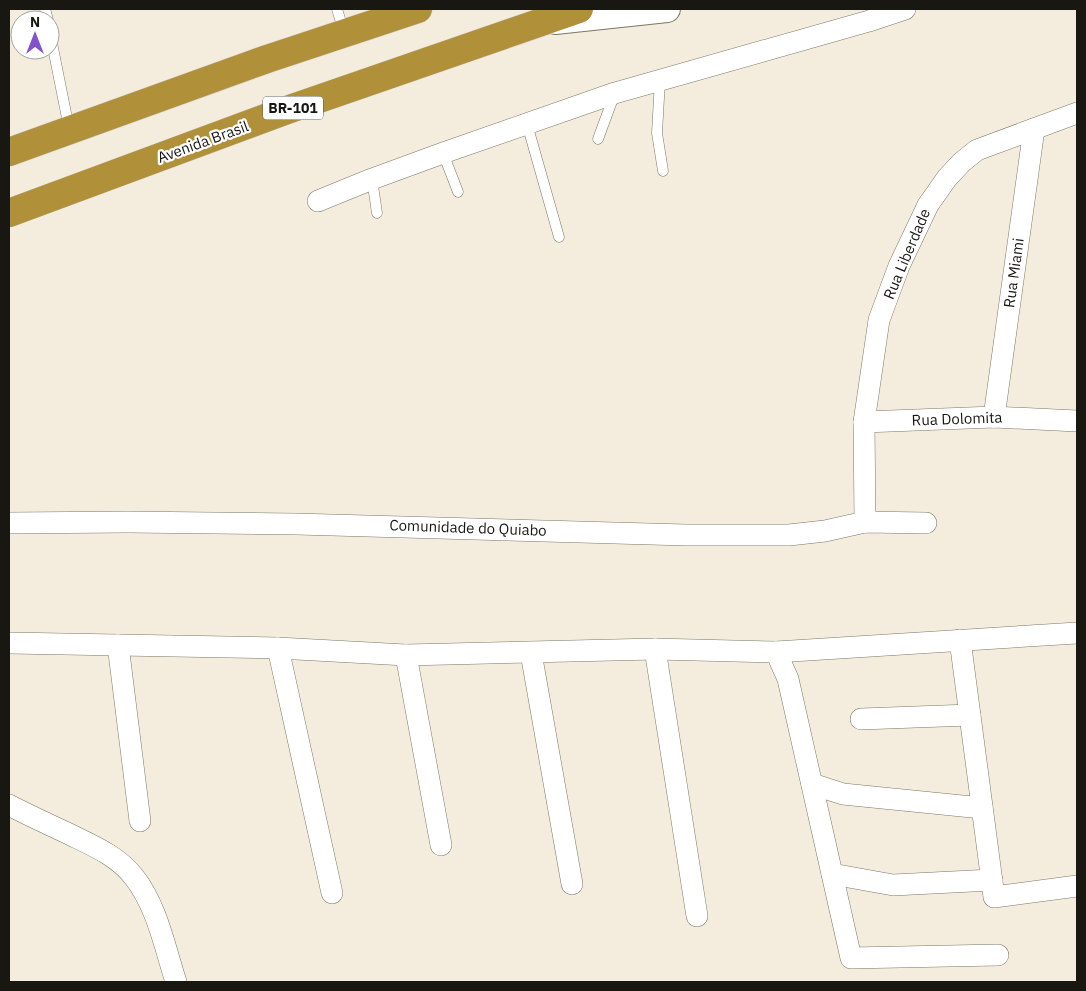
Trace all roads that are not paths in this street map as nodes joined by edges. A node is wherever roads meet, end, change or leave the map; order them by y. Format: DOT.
graph roads {
  1 [pos="579,9"];
  2 [pos="667,9"];
  3 [pos="904,9"];
  4 [pos="414,10"];
  5 [pos="340,21"];
  6 [pos="539,22"];
  7 [pos="56,60"];
  8 [pos="660,80"];
  9 [pos="615,93"];
  10 [pos="1077,113"];
  11 [pos="527,124"];
  12 [pos="1034,129"];
  13 [pos="70,131"];
  14 [pos="598,139"];
  15 [pos="9,152"];
  16 [pos="443,153"];
  17 [pos="662,171"];
  18 [pos="372,179"];
  19 [pos="458,192"];
  20 [pos="318,201"];
  21 [pos="9,213"];
  22 [pos="376,213"];
  23 [pos="559,236"];
  24 [pos="994,417"];
  25 [pos="1077,421"];
  26 [pos="864,422"];
  27 [pos="865,522"];
  28 [pos="9,523"];
  29 [pos="926,523"];
  30 [pos="1077,632"];
  31 [pos="960,640"];
  32 [pos="9,643"];
  33 [pos="118,645"];
  34 [pos="278,648"];
  35 [pos="655,649"];
  36 [pos="776,652"];
  37 [pos="531,653"];
  38 [pos="406,654"];
  39 [pos="970,715"];
  40 [pos="861,719"];
  41 [pos="812,784"];
  42 [pos="9,805"];
  43 [pos="982,808"];
  44 [pos="140,821"];
  45 [pos="441,845"];
  46 [pos="832,874"];
  47 [pos="992,880"];
  48 [pos="572,884"];
  49 [pos="1077,886"];
  50 [pos="332,894"];
  51 [pos="697,916"];
  52 [pos="998,955"];
  53 [pos="176,982"];
  1 -- 6 [label="highway, Avenida Brasil / BR-101"];
  2 -- 6 [label="street, Avenida Brasil"];
  3 -- 8 [label="street"];
  4 -- 5 [label="highway"];
  5 -- 13 [label="highway"];
  6 -- 21 [label="highway, Avenida Brasil / BR-101"];
  7 -- 13 [label="lane"];
  8 -- 9 [label="street"];
  8 -- 17 [label="lane"];
  9 -- 11 [label="street"];
  9 -- 14 [label="lane"];
  10 -- 12 [label="street, Rua Liberdade"];
  11 -- 16 [label="street"];
  11 -- 23 [label="lane"];
  12 -- 24 [label="street, Rua Miami"];
  12 -- 26 [label="street, Rua Liberdade"];
  13 -- 15 [label="highway"];
  16 -- 18 [label="street"];
  16 -- 19 [label="lane"];
  18 -- 20 [label="street"];
  18 -- 22 [label="lane"];
  24 -- 25 [label="street, Rua Dolomita"];
  24 -- 26 [label="street, Rua Dolomita"];
  26 -- 27 [label="street"];
  27 -- 28 [label="street, Comunidade do Quiabo"];
  27 -- 29 [label="street, Comunidade do Quiabo"];
  30 -- 31 [label="street"];
  31 -- 36 [label="street"];
  31 -- 39 [label="street"];
  32 -- 33 [label="street"];
  33 -- 34 [label="street"];
  33 -- 44 [label="street"];
  34 -- 38 [label="street"];
  34 -- 50 [label="street"];
  35 -- 36 [label="street"];
  35 -- 37 [label="street"];
  35 -- 51 [label="street"];
  36 -- 41 [label="street"];
  37 -- 38 [label="street"];
  37 -- 48 [label="street"];
  38 -- 45 [label="street"];
  39 -- 40 [label="street"];
  39 -- 43 [label="street"];
  41 -- 43 [label="street"];
  41 -- 46 [label="street"];
  42 -- 53 [label="street"];
  43 -- 47 [label="street"];
  46 -- 47 [label="street"];
  46 -- 52 [label="street"];
  47 -- 49 [label="street"];
}
